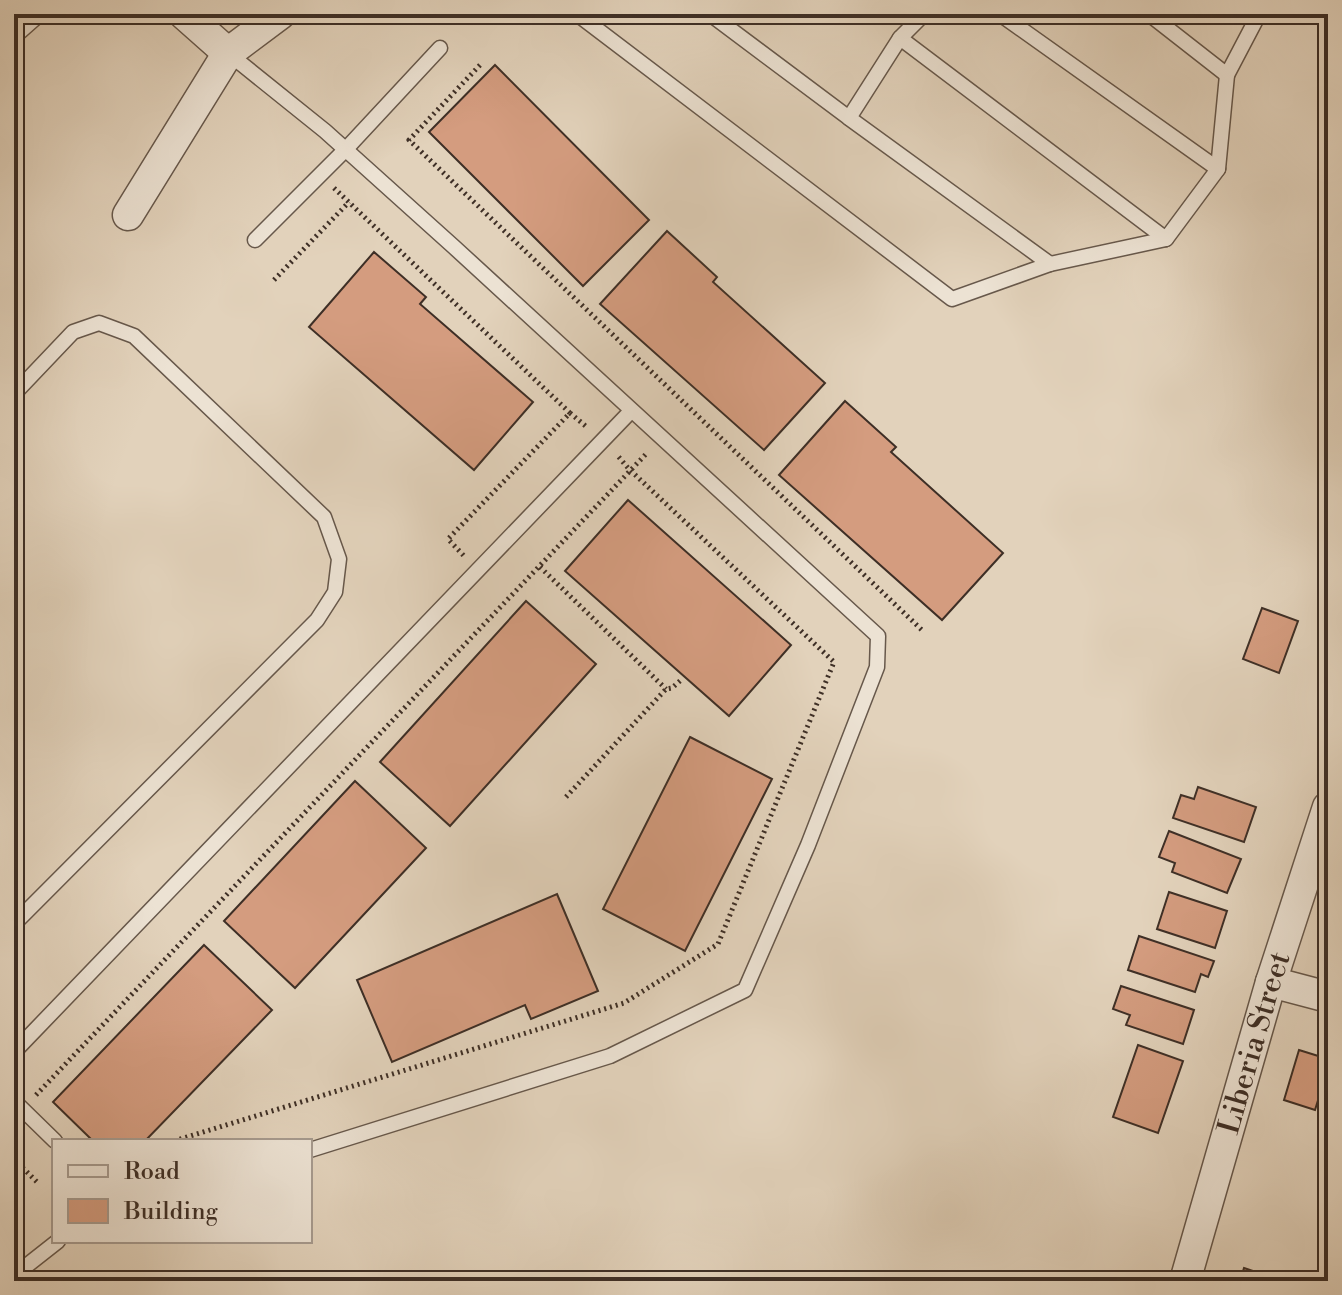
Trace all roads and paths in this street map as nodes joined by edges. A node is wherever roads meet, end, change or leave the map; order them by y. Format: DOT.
graph roads {
  1 [pos="40,14"];
  2 [pos="184,14"];
  3 [pos="280,14"];
  4 [pos="577,14"];
  5 [pos="710,14"];
  6 [pos="924,14"];
  7 [pos="1000,14"];
  8 [pos="1149,14"];
  9 [pos="1259,14"];
  10 [pos="14,37"];
  11 [pos="900,38"];
  12 [pos="440,48"];
  13 [pos="228,53"];
  14 [pos="480,65"];
  15 [pos="1227,75"];
  16 [pos="849,118"];
  17 [pos="346,149"];
  18 [pos="1218,169"];
  19 [pos="331,185"];
  20 [pos="349,202"];
  21 [pos="128,215"];
  22 [pos="1166,239"];
  23 [pos="255,240"];
  24 [pos="1050,264"];
  25 [pos="274,280"];
  26 [pos="14,394"];
  27 [pos="631,411"];
  28 [pos="570,413"];
  29 [pos="588,428"];
  30 [pos="647,453"];
  31 [pos="616,454"];
  32 [pos="632,471"];
  33 [pos="466,557"];
  34 [pos="540,567"];
  35 [pos="924,632"];
  36 [pos="681,680"];
  37 [pos="666,689"];
  38 [pos="566,797"];
  39 [pos="1328,807"];
  40 [pos="14,924"];
  41 [pos="1271,982"];
  42 [pos="1328,997"];
  43 [pos="14,1052"];
  44 [pos="36,1095"];
  45 [pos="14,1101"];
  46 [pos="53,1139"];
  47 [pos="181,1139"];
  48 [pos="312,1149"];
  49 [pos="14,1159"];
  50 [pos="37,1182"];
  51 [pos="55,1243"];
  52 [pos="14,1278"];
  53 [pos="1185,1281"];
  1 -- 10 [label="lane"];
  2 -- 13 [label="street"];
  3 -- 13 [label="street"];
  4 -- 24 [label="lane"];
  5 -- 16 [label="lane"];
  6 -- 11 [label="lane"];
  7 -- 18 [label="lane"];
  8 -- 15 [label="lane"];
  9 -- 15 [label="lane"];
  11 -- 16 [label="lane"];
  11 -- 22 [label="lane"];
  12 -- 17 [label="lane"];
  13 -- 17 [label="lane"];
  13 -- 21 [label="street"];
  14 -- 35 [label="path"];
  15 -- 18 [label="lane"];
  16 -- 24 [label="lane"];
  17 -- 23 [label="lane"];
  17 -- 27 [label="lane"];
  18 -- 22 [label="lane"];
  19 -- 20 [label="path"];
  20 -- 25 [label="path"];
  20 -- 28 [label="path"];
  22 -- 24 [label="lane"];
  26 -- 40 [label="lane"];
  27 -- 43 [label="lane"];
  27 -- 48 [label="lane"];
  28 -- 29 [label="path"];
  28 -- 33 [label="path"];
  30 -- 32 [label="path"];
  31 -- 32 [label="path"];
  32 -- 34 [label="path"];
  32 -- 47 [label="path"];
  34 -- 37 [label="path"];
  34 -- 44 [label="path"];
  36 -- 37 [label="path"];
  37 -- 38 [label="path"];
  39 -- 41 [label="street, Liberia Street"];
  41 -- 42 [label="street"];
  41 -- 53 [label="street, Liberia Street"];
  45 -- 46 [label="lane"];
  49 -- 50 [label="path"];
  51 -- 52 [label="lane"];
}
